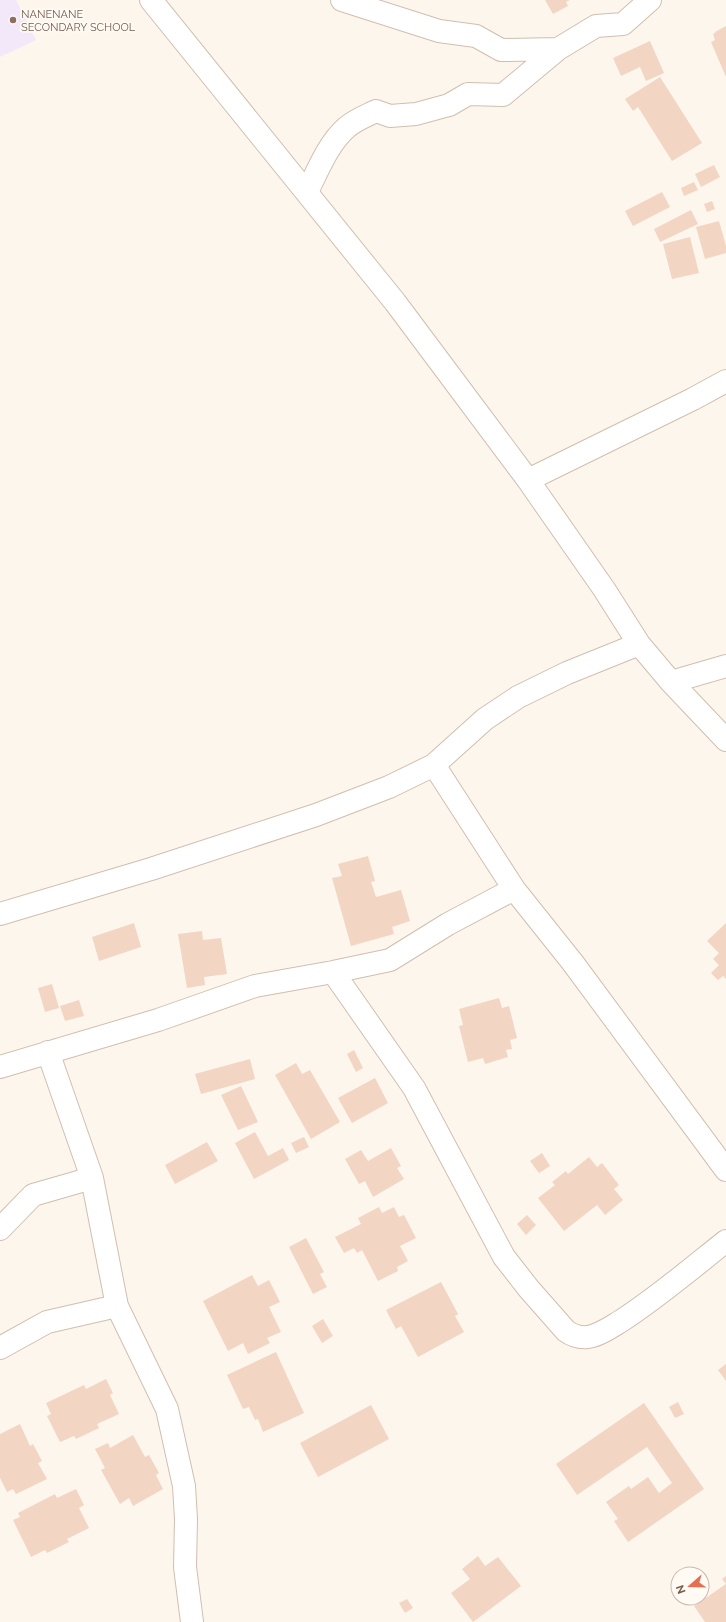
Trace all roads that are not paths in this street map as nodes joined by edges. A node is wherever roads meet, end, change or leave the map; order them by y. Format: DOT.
graph roads {
  1 [pos="152,0"];
  2 [pos="342,0"];
  3 [pos="650,0"];
  4 [pos="558,48"];
  5 [pos="307,192"];
  6 [pos="726,381"];
  7 [pos="528,480"];
  8 [pos="639,644"];
  9 [pos="726,666"];
  10 [pos="671,682"];
  11 [pos="726,740"];
  12 [pos="434,765"];
  13 [pos="514,889"];
  14 [pos="0,914"];
  15 [pos="333,972"];
  16 [pos="48,1052"];
  17 [pos="0,1067"];
  18 [pos="726,1170"];
  19 [pos="92,1178"];
  20 [pos="0,1229"];
  21 [pos="726,1241"];
  22 [pos="117,1306"];
  23 [pos="0,1348"];
  24 [pos="192,1622"];
  1 -- 5 [label="street"];
  2 -- 4 [label="street"];
  3 -- 4 [label="street"];
  4 -- 5 [label="street"];
  5 -- 7 [label="street"];
  6 -- 7 [label="street"];
  7 -- 8 [label="street"];
  8 -- 10 [label="street"];
  8 -- 12 [label="street"];
  9 -- 10 [label="street"];
  10 -- 11 [label="street"];
  12 -- 13 [label="street"];
  12 -- 14 [label="street"];
  13 -- 15 [label="street"];
  13 -- 18 [label="street"];
  15 -- 16 [label="street"];
  15 -- 21 [label="street"];
  16 -- 17 [label="street"];
  16 -- 19 [label="street"];
  19 -- 20 [label="street"];
  19 -- 22 [label="street"];
  22 -- 23 [label="street"];
  22 -- 24 [label="street"];
}
